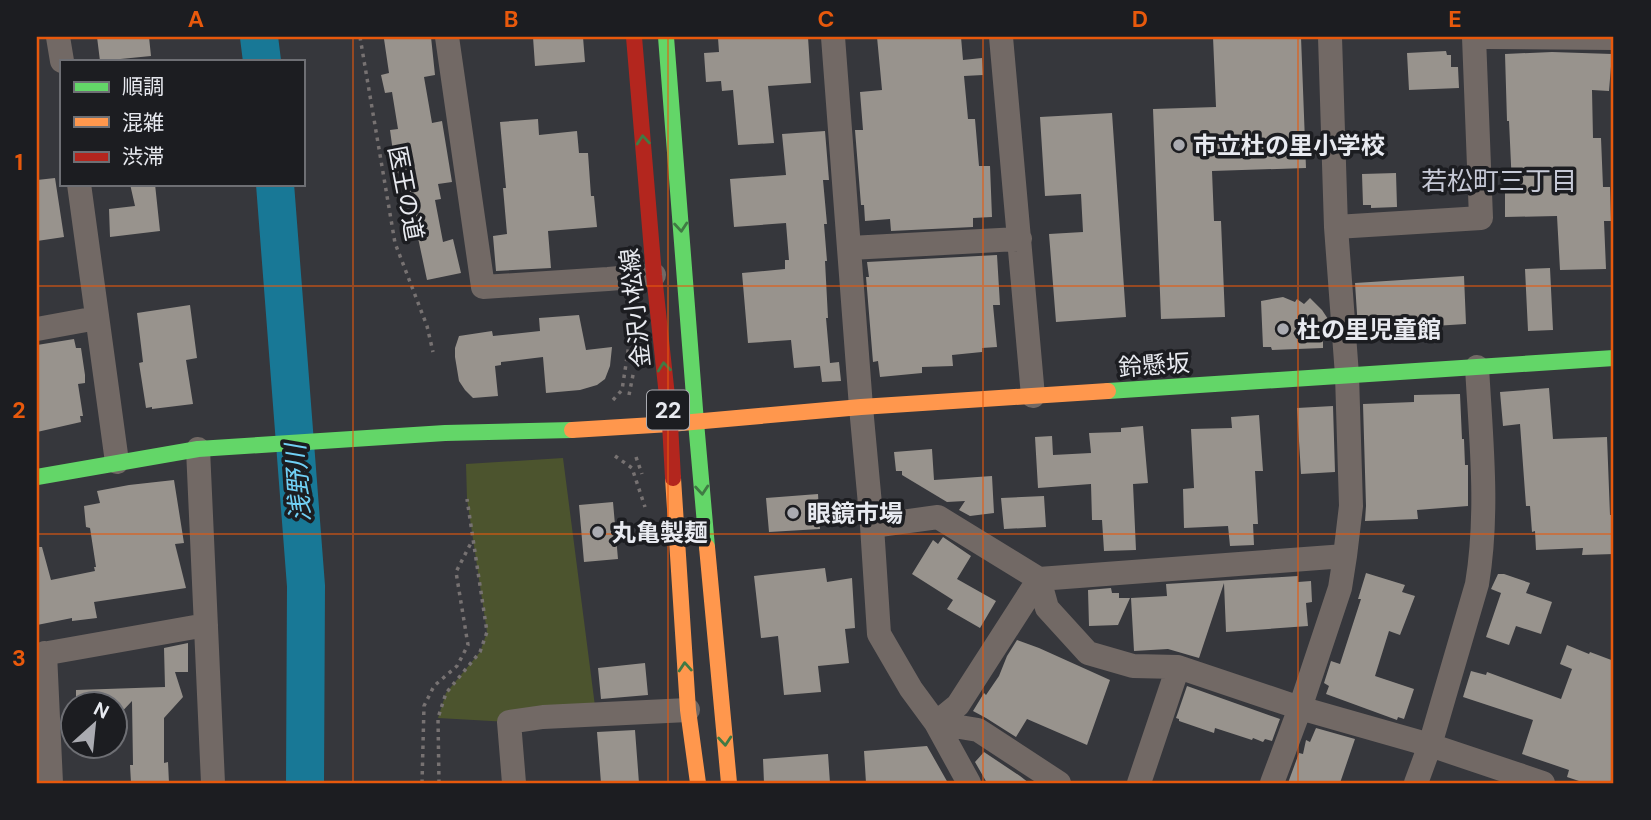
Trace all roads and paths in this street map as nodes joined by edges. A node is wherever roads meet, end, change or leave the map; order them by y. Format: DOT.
graph roads {
  1 [pos="58,37"];
  2 [pos="360,37"];
  3 [pos="447,37"];
  4 [pos="634,37"];
  5 [pos="666,37"];
  6 [pos="833,37"];
  7 [pos="1002,37"];
  8 [pos="1330,37"];
  9 [pos="1474,37"];
  10 [pos="1487,37"];
  11 [pos="1614,38"];
  12 [pos="62,60"];
  13 [pos="79,186"];
  14 [pos="1336,226"];
  15 [pos="1020,239"];
  16 [pos="850,248"];
  17 [pos="654,275"];
  18 [pos="97,318"];
  19 [pos="37,329"];
  20 [pos="631,333"];
  21 [pos="433,352"];
  22 [pos="1614,358"];
  23 [pos="1477,366"];
  24 [pos="1347,375"];
  25 [pos="1032,396"];
  26 [pos="602,403"];
  27 [pos="861,407"];
  28 [pos="696,422"];
  29 [pos="670,424"];
  30 [pos="209,448"];
  31 [pos="611,453"];
  32 [pos="117,462"];
  33 [pos="37,477"];
  34 [pos="467,499"];
  35 [pos="647,515"];
  36 [pos="872,526"];
  37 [pos="473,539"];
  38 [pos="1345,556"];
  39 [pos="1039,579"];
  40 [pos="206,625"];
  41 [pos="41,654"];
  42 [pos="1178,667"];
  43 [pos="1300,708"];
  44 [pos="688,710"];
  45 [pos="936,723"];
  46 [pos="1430,745"];
  47 [pos="1529,781"];
  48 [pos="51,783"];
  49 [pos="213,783"];
  50 [pos="422,783"];
  51 [pos="439,783"];
  52 [pos="514,783"];
  53 [pos="698,783"];
  54 [pos="729,783"];
  55 [pos="969,783"];
  56 [pos="1059,783"];
  57 [pos="1139,783"];
  58 [pos="1272,783"];
  59 [pos="1416,783"];
  1 -- 12 [label="street"];
  2 -- 21 [label="path, 医王の道"];
  3 -- 17 [label="street"];
  17 -- 4 [label="street, 金沢小松線 / 22, one-way"];
  5 -- 28 [label="street, 金沢小松線 / 22, one-way"];
  6 -- 16 [label="street"];
  7 -- 15 [label="street"];
  8 -- 14 [label="street"];
  9 -- 14 [label="street"];
  10 -- 11 [label="street"];
  13 -- 18 [label="street"];
  14 -- 24 [label="street"];
  15 -- 16 [label="street"];
  15 -- 25 [label="street"];
  16 -- 27 [label="street"];
  29 -- 17 [label="street, 金沢小松線 / 22, one-way"];
  18 -- 19 [label="street"];
  18 -- 32 [label="street"];
  20 -- 26 [label="path"];
  22 -- 23 [label="street, 鈴懸坂"];
  23 -- 24 [label="street, 鈴懸坂"];
  23 -- 46 [label="street"];
  24 -- 25 [label="street, 鈴懸坂"];
  24 -- 38 [label="street"];
  25 -- 27 [label="street, 鈴懸坂"];
  27 -- 28 [label="street, 鈴懸坂"];
  27 -- 36 [label="street"];
  28 -- 29 [label="street, 鈴懸坂"];
  28 -- 54 [label="street, 金沢小松線 / 22, one-way"];
  29 -- 30 [label="street, 鈴懸坂"];
  44 -- 29 [label="street, 金沢小松線 / 22, one-way"];
  30 -- 32 [label="street, 鈴懸坂"];
  30 -- 40 [label="street"];
  31 -- 35 [label="path"];
  32 -- 33 [label="street, 鈴懸坂"];
  34 -- 37 [label="path"];
  36 -- 39 [label="street"];
  36 -- 45 [label="street"];
  37 -- 50 [label="path"];
  37 -- 51 [label="path"];
  38 -- 39 [label="street"];
  38 -- 43 [label="street"];
  39 -- 42 [label="street"];
  39 -- 45 [label="street"];
  40 -- 41 [label="street"];
  40 -- 49 [label="street"];
  41 -- 48 [label="street"];
  42 -- 43 [label="street"];
  42 -- 57 [label="street"];
  43 -- 46 [label="street"];
  43 -- 58 [label="street"];
  44 -- 52 [label="street"];
  44 -- 53 [label="street, 金沢小松線 / 22"];
  45 -- 55 [label="street"];
  45 -- 56 [label="street"];
  46 -- 47 [label="street"];
  46 -- 59 [label="street"];
}
